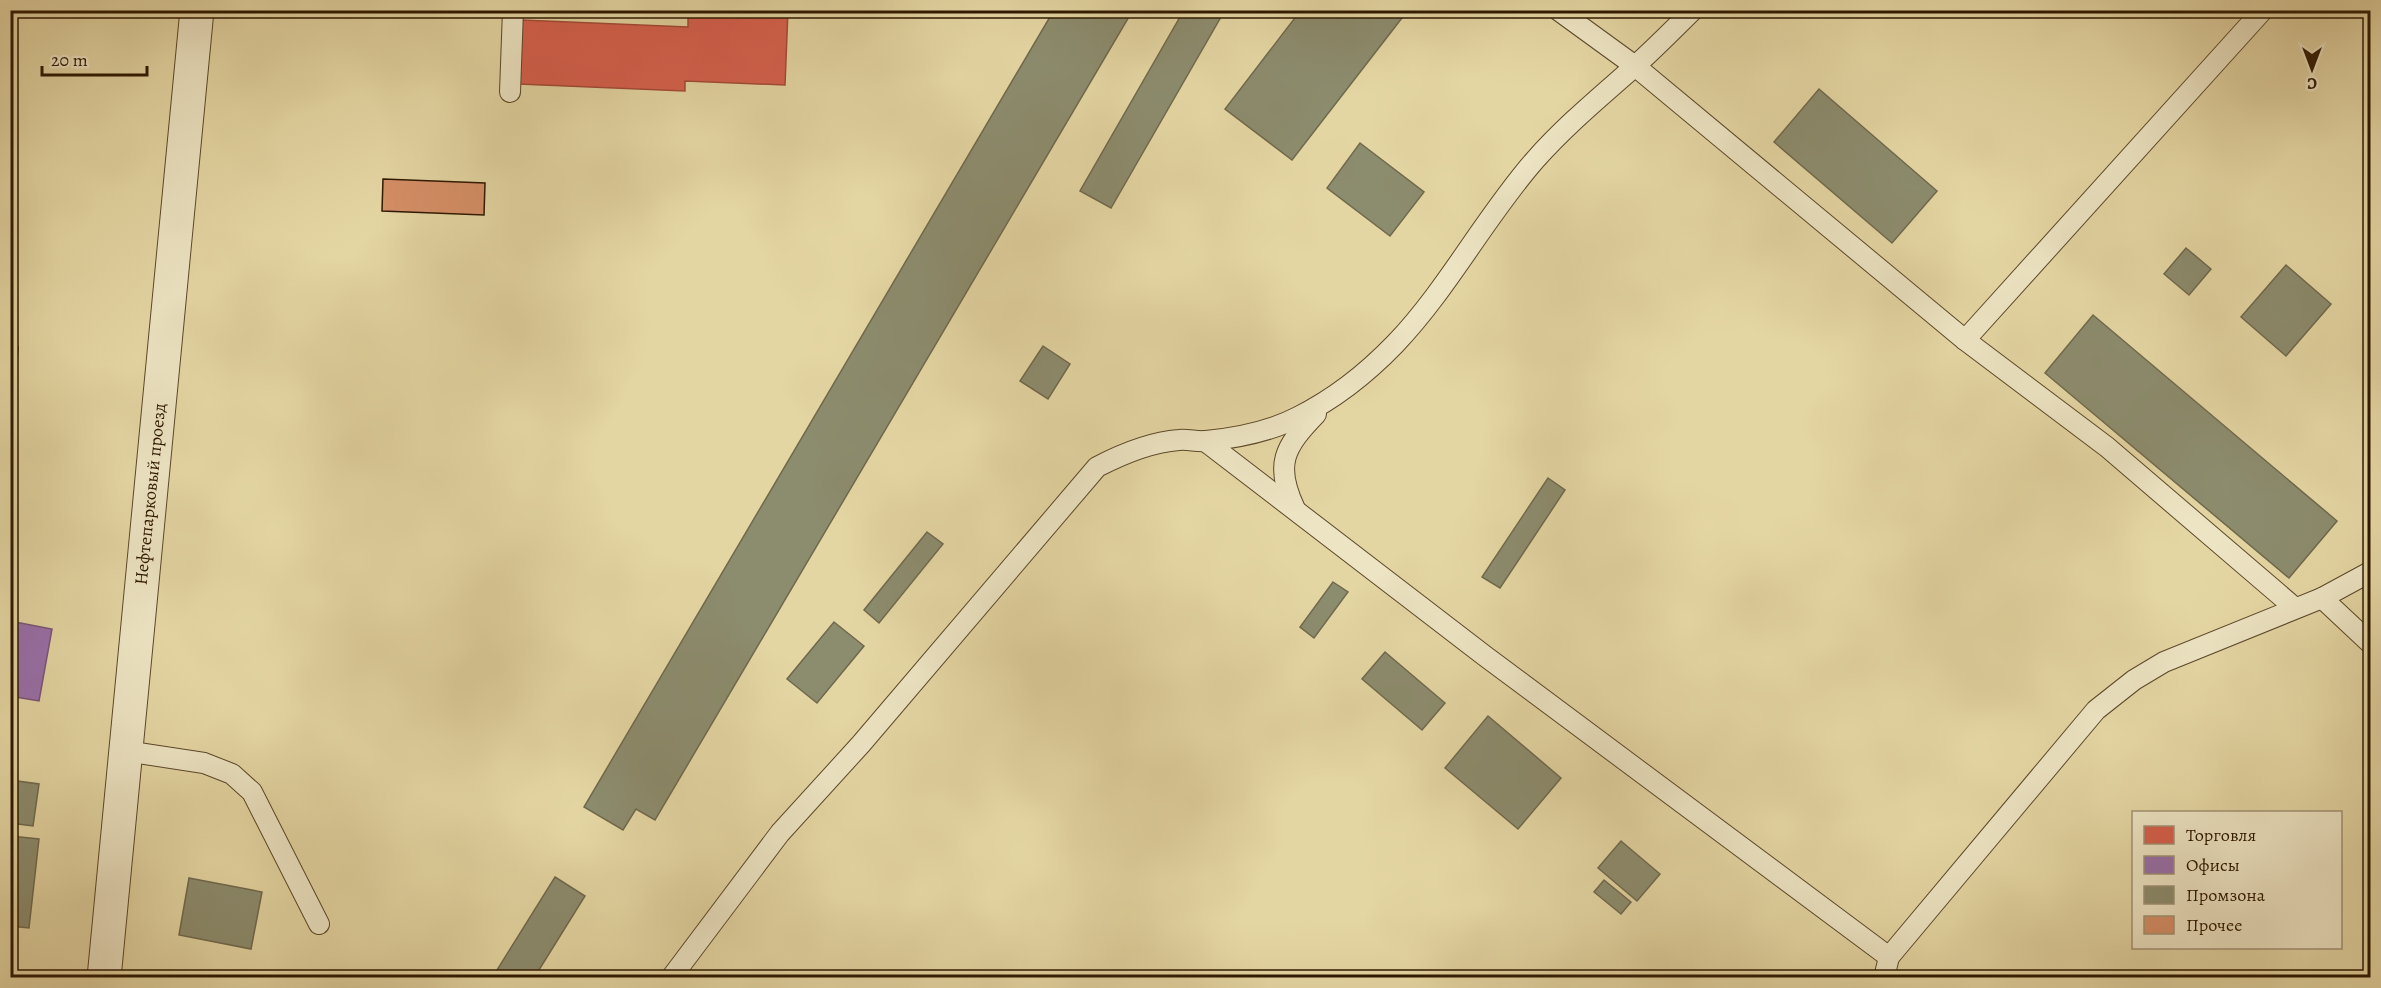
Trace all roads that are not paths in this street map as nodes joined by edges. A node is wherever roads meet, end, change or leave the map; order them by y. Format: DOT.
graph roads {
  1 [pos="197,10"];
  2 [pos="513,10"];
  3 [pos="1557,10"];
  4 [pos="1693,10"];
  5 [pos="2263,10"];
  6 [pos="1635,66"];
  7 [pos="510,92"];
  8 [pos="1965,340"];
  9 [pos="1335,395"];
  10 [pos="1205,441"];
  11 [pos="1296,512"];
  12 [pos="2370,572"];
  13 [pos="2322,598"];
  14 [pos="2295,608"];
  15 [pos="2370,644"];
  16 [pos="125,751"];
  17 [pos="319,924"];
  18 [pos="1889,957"];
  19 [pos="104,978"];
  20 [pos="670,978"];
  21 [pos="1884,978"];
  1 -- 16 [label="street, Нефтепарковый проезд"];
  2 -- 7 [label="lane"];
  3 -- 6 [label="lane"];
  4 -- 6 [label="lane"];
  5 -- 8 [label="lane"];
  6 -- 8 [label="lane"];
  6 -- 9 [label="lane"];
  8 -- 14 [label="lane"];
  9 -- 10 [label="lane"];
  9 -- 11 [label="lane"];
  10 -- 11 [label="lane"];
  10 -- 20 [label="lane"];
  11 -- 18 [label="lane"];
  12 -- 13 [label="lane"];
  13 -- 14 [label="lane"];
  13 -- 15 [label="lane"];
  14 -- 18 [label="lane"];
  16 -- 17 [label="lane"];
  16 -- 19 [label="street, Нефтепарковый проезд"];
  18 -- 21 [label="lane"];
}
